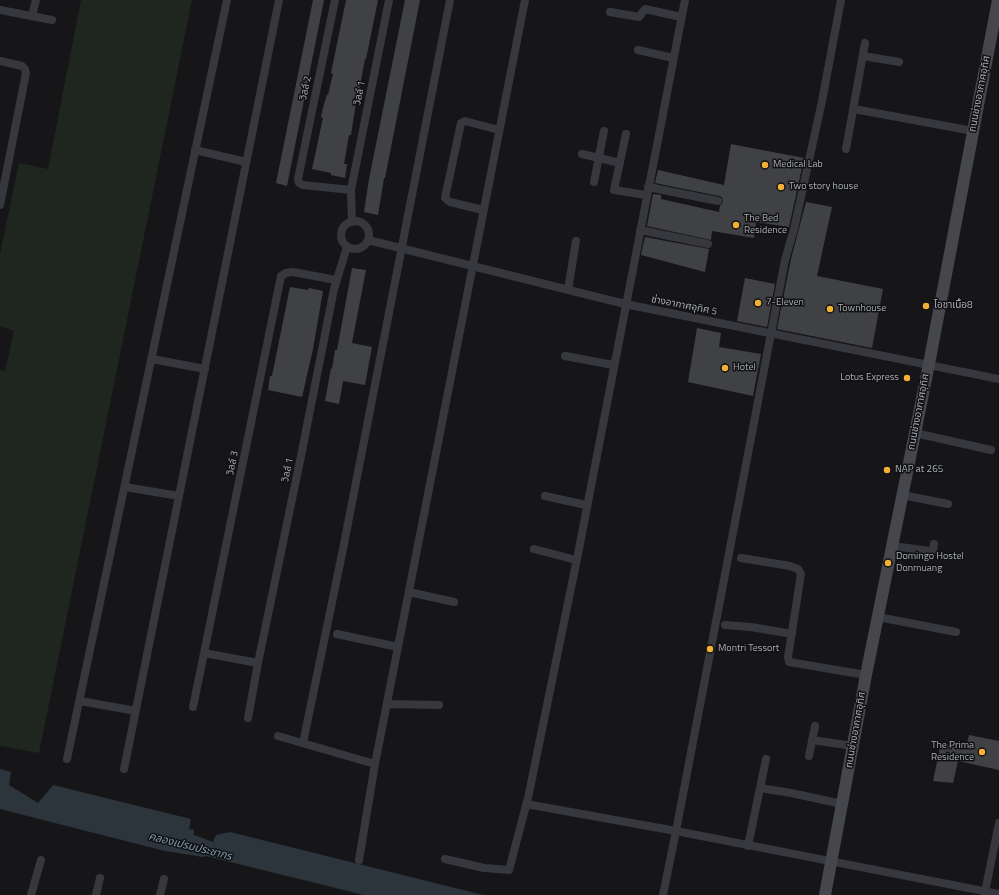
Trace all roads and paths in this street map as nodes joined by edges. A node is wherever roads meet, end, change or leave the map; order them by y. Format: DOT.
graph roads {
  1 [pos="36,0"];
  2 [pos="227,0"];
  3 [pos="279,0"];
  4 [pos="335,0"];
  5 [pos="389,0"];
  6 [pos="450,0"];
  7 [pos="525,0"];
  8 [pos="684,0"];
  9 [pos="841,0"];
  10 [pos="998,0"];
  11 [pos="0,10"];
  12 [pos="610,12"];
  13 [pos="32,16"];
  14 [pos="681,17"];
  15 [pos="52,20"];
  16 [pos="865,43"];
  17 [pos="638,50"];
  18 [pos="863,56"];
  19 [pos="673,58"];
  20 [pos="0,61"];
  21 [pos="899,62"];
  22 [pos="854,109"];
  23 [pos="499,130"];
  24 [pos="604,131"];
  25 [pos="973,131"];
  26 [pos="626,134"];
  27 [pos="846,149"];
  28 [pos="195,150"];
  29 [pos="582,154"];
  30 [pos="599,158"];
  31 [pos="246,162"];
  32 [pos="620,163"];
  33 [pos="594,182"];
  34 [pos="351,190"];
  35 [pos="647,191"];
  36 [pos="718,201"];
  37 [pos="0,205"];
  38 [pos="483,210"];
  39 [pos="352,222"];
  40 [pos="640,230"];
  41 [pos="368,240"];
  42 [pos="576,241"];
  43 [pos="708,244"];
  44 [pos="347,247"];
  45 [pos="402,249"];
  46 [pos="472,266"];
  47 [pos="336,280"];
  48 [pos="568,290"];
  49 [pos="625,304"];
  50 [pos="771,334"];
  51 [pos="565,356"];
  52 [pos="152,359"];
  53 [pos="929,364"];
  54 [pos="613,365"];
  55 [pos="205,369"];
  56 [pos="999,379"];
  57 [pos="915,433"];
  58 [pos="991,450"];
  59 [pos="125,487"];
  60 [pos="902,495"];
  61 [pos="179,496"];
  62 [pos="545,496"];
  63 [pos="948,504"];
  64 [pos="586,505"];
  65 [pos="934,544"];
  66 [pos="892,546"];
  67 [pos="534,549"];
  68 [pos="741,558"];
  69 [pos="576,560"];
  70 [pos="409,592"];
  71 [pos="454,602"];
  72 [pos="878,617"];
  73 [pos="725,625"];
  74 [pos="956,632"];
  75 [pos="337,634"];
  76 [pos="792,634"];
  77 [pos="398,647"];
  78 [pos="204,653"];
  79 [pos="258,663"];
  80 [pos="866,675"];
  81 [pos="80,701"];
  82 [pos="387,704"];
  83 [pos="439,705"];
  84 [pos="193,707"];
  85 [pos="136,711"];
  86 [pos="248,718"];
  87 [pos="815,726"];
  88 [pos="278,736"];
  89 [pos="812,740"];
  90 [pos="303,743"];
  91 [pos="853,746"];
  92 [pos="809,756"];
  93 [pos="67,759"];
  94 [pos="766,759"];
  95 [pos="376,764"];
  96 [pos="124,769"];
  97 [pos="760,788"];
  98 [pos="526,804"];
  99 [pos="842,804"];
  100 [pos="999,823"];
  101 [pos="676,831"];
  102 [pos="748,846"];
  103 [pos="446,859"];
  104 [pos="41,860"];
  105 [pos="359,860"];
  106 [pos="832,862"];
  107 [pos="100,878"];
  108 [pos="164,879"];
  109 [pos="986,893"];
  110 [pos="999,894"];
  111 [pos="31,895"];
  112 [pos="96,895"];
  113 [pos="160,895"];
  114 [pos="663,895"];
  115 [pos="825,895"];
  1 -- 13 [label="street"];
  2 -- 28 [label="street"];
  3 -- 31 [label="street"];
  4 -- 34 [label="street, วิลล์ 2"];
  5 -- 34 [label="street, วิลล์ 1"];
  6 -- 45 [label="street"];
  7 -- 23 [label="street"];
  8 -- 14 [label="street"];
  9 -- 50 [label="street"];
  10 -- 25 [label="street, ถนนช่างอากาศอุทิศ"];
  11 -- 13 [label="street"];
  12 -- 14 [label="street"];
  13 -- 15 [label="street"];
  14 -- 19 [label="street"];
  16 -- 18 [label="street"];
  17 -- 19 [label="street"];
  18 -- 21 [label="street"];
  18 -- 22 [label="street"];
  19 -- 35 [label="street"];
  20 -- 37 [label="street"];
  22 -- 25 [label="street"];
  22 -- 27 [label="street"];
  23 -- 38 [label="street"];
  23 -- 38 [label="street"];
  24 -- 30 [label="street"];
  25 -- 53 [label="street, ถนนช่างอากาศอุทิศ"];
  26 -- 32 [label="street"];
  28 -- 31 [label="street"];
  28 -- 52 [label="street"];
  29 -- 30 [label="street"];
  30 -- 32 [label="street"];
  30 -- 33 [label="street"];
  31 -- 55 [label="street"];
  32 -- 35 [label="street"];
  34 -- 39 [label="street, วิลล์ 1"];
  35 -- 36 [label="street"];
  35 -- 40 [label="street"];
  38 -- 46 [label="street"];
  39 -- 41 [label="street"];
  39 -- 44 [label="street"];
  40 -- 43 [label="street"];
  40 -- 49 [label="street"];
  41 -- 44 [label="street"];
  41 -- 45 [label="street, ช่างอากาศอุทิศ 5"];
  42 -- 48 [label="street"];
  44 -- 47 [label="street, วิลล์ 1"];
  45 -- 46 [label="street, ช่างอากาศอุทิศ 5"];
  45 -- 90 [label="street"];
  46 -- 48 [label="street, ช่างอากาศอุทิศ 5"];
  46 -- 70 [label="street"];
  47 -- 78 [label="street, วิลล์ 3"];
  47 -- 79 [label="street, วิลล์ 1"];
  48 -- 49 [label="street, ช่างอากาศอุทิศ 5"];
  49 -- 50 [label="street, ช่างอากาศอุทิศ 5"];
  49 -- 54 [label="street"];
  50 -- 53 [label="street, ช่างอากาศอุทิศ 5"];
  50 -- 101 [label="street"];
  51 -- 54 [label="street"];
  52 -- 55 [label="street"];
  52 -- 59 [label="street"];
  53 -- 56 [label="street, ช่างอากาศอุทิศ 5"];
  53 -- 57 [label="street, ถนนช่างอากาศอุทิศ"];
  54 -- 64 [label="street"];
  55 -- 61 [label="street"];
  57 -- 58 [label="street"];
  57 -- 60 [label="street, ถนนช่างอากาศอุทิศ"];
  59 -- 61 [label="street"];
  59 -- 81 [label="street"];
  60 -- 63 [label="street"];
  60 -- 66 [label="street, ถนนช่างอากาศอุทิศ"];
  61 -- 85 [label="street"];
  62 -- 64 [label="street"];
  64 -- 69 [label="street"];
  65 -- 66 [label="street"];
  66 -- 72 [label="street, ถนนช่างอากาศอุทิศ"];
  67 -- 69 [label="street"];
  68 -- 76 [label="street"];
  69 -- 98 [label="street"];
  70 -- 71 [label="street"];
  70 -- 77 [label="street"];
  72 -- 74 [label="street"];
  72 -- 80 [label="street, ถนนช่างอากาศอุทิศ"];
  73 -- 76 [label="street"];
  75 -- 77 [label="street"];
  76 -- 80 [label="street"];
  77 -- 82 [label="street"];
  78 -- 79 [label="street"];
  78 -- 84 [label="street, วิลล์ 3"];
  79 -- 86 [label="street, วิลล์ 1"];
  80 -- 91 [label="street, ถนนช่างอากาศอุทิศ"];
  81 -- 85 [label="street"];
  81 -- 93 [label="street"];
  82 -- 83 [label="street"];
  82 -- 95 [label="street"];
  85 -- 96 [label="street"];
  87 -- 89 [label="street"];
  88 -- 90 [label="street"];
  89 -- 91 [label="street"];
  89 -- 92 [label="street"];
  90 -- 95 [label="street"];
  91 -- 99 [label="street, ถนนช่างอากาศอุทิศ"];
  94 -- 97 [label="street"];
  95 -- 105 [label="street"];
  97 -- 99 [label="street"];
  97 -- 102 [label="street"];
  98 -- 101 [label="street"];
  98 -- 103 [label="street"];
  99 -- 106 [label="street, ถนนช่างอากาศอุทิศ"];
  100 -- 109 [label="street"];
  101 -- 102 [label="street"];
  101 -- 114 [label="street"];
  102 -- 106 [label="street"];
  104 -- 111 [label="street"];
  106 -- 109 [label="street"];
  106 -- 115 [label="street, ถนนช่างอากาศอุทิศ"];
  107 -- 112 [label="street"];
  108 -- 113 [label="street"];
  109 -- 110 [label="street"];
}
